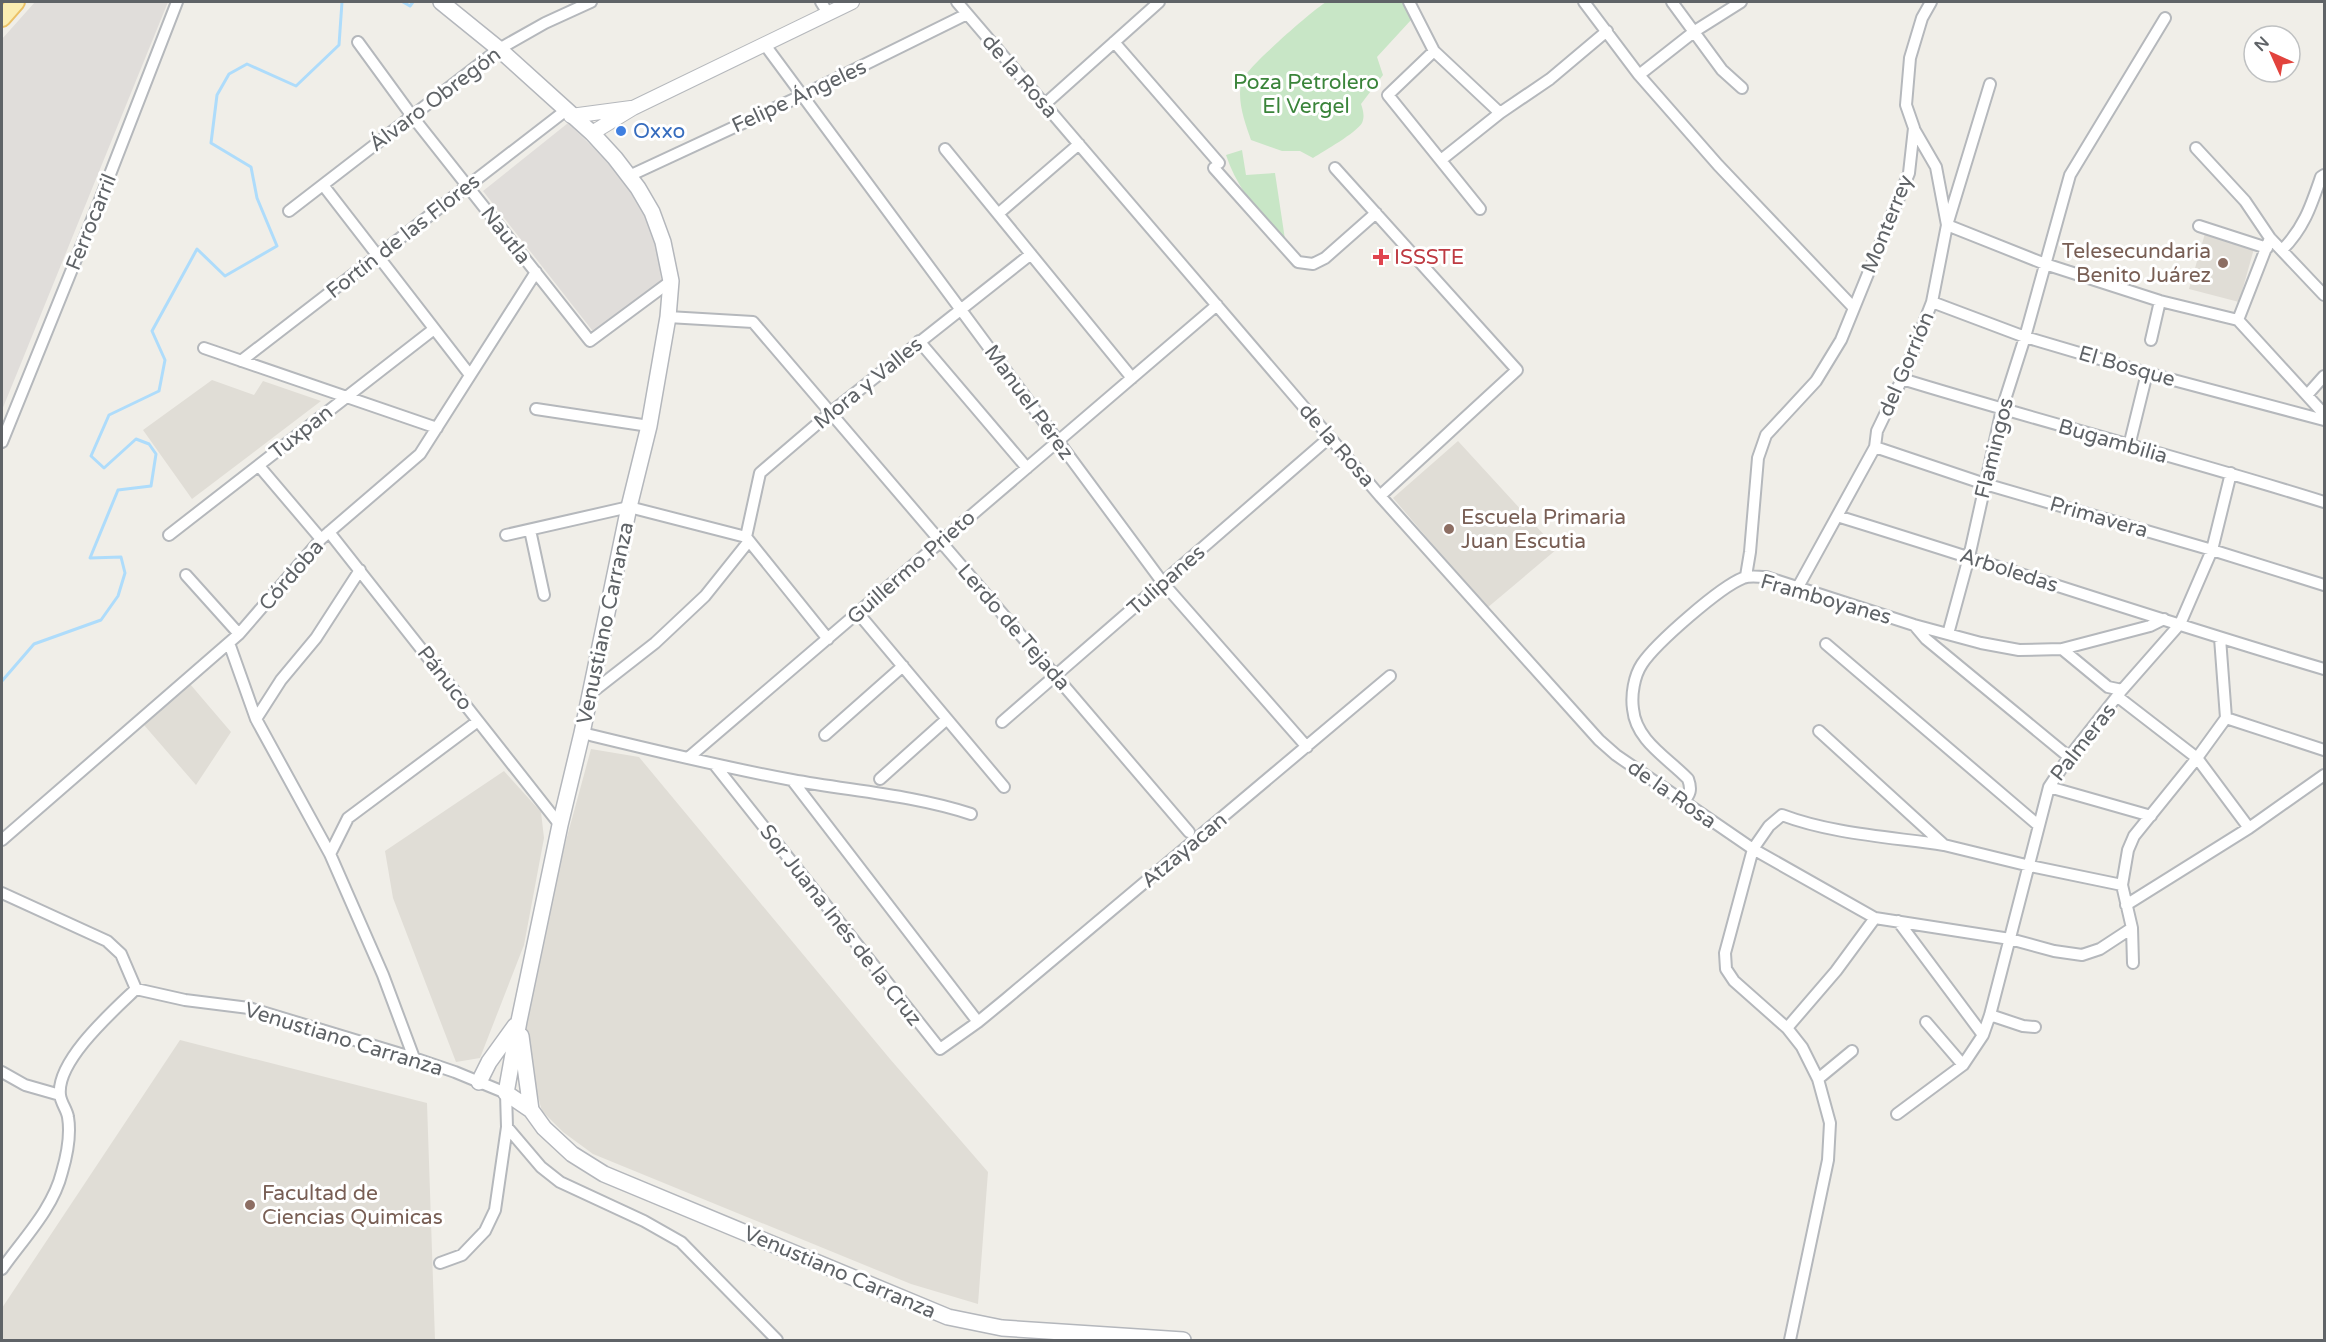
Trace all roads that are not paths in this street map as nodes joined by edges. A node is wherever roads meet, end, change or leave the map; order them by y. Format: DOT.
graph roads {
  1 [pos="16,2"];
  2 [pos="177,2"];
  3 [pos="441,2"];
  4 [pos="591,2"];
  5 [pos="852,2"];
  6 [pos="957,2"];
  7 [pos="1159,2"];
  8 [pos="1409,2"];
  9 [pos="1584,2"];
  10 [pos="1672,2"];
  11 [pos="1741,2"];
  12 [pos="1920,2"];
  13 [pos="1931,2"];
  14 [pos="573,5"];
  15 [pos="825,7"];
  16 [pos="967,14"];
  17 [pos="2,18"];
  18 [pos="1922,18"];
  19 [pos="2165,18"];
  20 [pos="1607,32"];
  21 [pos="1695,32"];
  22 [pos="358,42"];
  23 [pos="1114,42"];
  24 [pos="765,45"];
  25 [pos="499,49"];
  26 [pos="1434,51"];
  27 [pos="1639,75"];
  28 [pos="1990,84"];
  29 [pos="1742,88"];
  30 [pos="802,95"];
  31 [pos="1045,104"];
  32 [pos="633,108"];
  33 [pos="568,113"];
  34 [pos="1500,113"];
  35 [pos="412,116"];
  36 [pos="1914,128"];
  37 [pos="592,133"];
  38 [pos="1079,144"];
  39 [pos="2196,148"];
  40 [pos="945,149"];
  41 [pos="1441,160"];
  42 [pos="1335,168"];
  43 [pos="2325,175"];
  44 [pos="629,176"];
  45 [pos="322,184"];
  46 [pos="468,186"];
  47 [pos="1480,209"];
  48 [pos="289,211"];
  49 [pos="1376,213"];
  50 [pos="998,214"];
  51 [pos="1947,225"];
  52 [pos="2199,226"];
  53 [pos="2269,243"];
  54 [pos="2282,250"];
  55 [pos="1031,254"];
  56 [pos="377,256"];
  57 [pos="2045,264"];
  58 [pos="536,272"];
  59 [pos="671,281"];
  60 [pos="2325,295"];
  61 [pos="2160,301"];
  62 [pos="1932,302"];
  63 [pos="1217,305"];
  64 [pos="1853,307"];
  65 [pos="960,308"];
  66 [pos="668,317"];
  67 [pos="2238,320"];
  68 [pos="434,329"];
  69 [pos="2025,337"];
  70 [pos="2151,340"];
  71 [pos="919,341"];
  72 [pos="204,348"];
  73 [pos="241,361"];
  74 [pos="2147,373"];
  75 [pos="470,375"];
  76 [pos="2325,376"];
  77 [pos="1132,378"];
  78 [pos="1902,379"];
  79 [pos="2308,394"];
  80 [pos="345,398"];
  81 [pos="536,409"];
  82 [pos="2002,409"];
  83 [pos="830,412"];
  84 [pos="2325,414"];
  85 [pos="2325,420"];
  86 [pos="649,426"];
  87 [pos="437,428"];
  88 [pos="1330,437"];
  89 [pos="1058,441"];
  90 [pos="2,442"];
  91 [pos="2130,446"];
  92 [pos="1875,447"];
  93 [pos="259,466"];
  94 [pos="1027,468"];
  95 [pos="2231,473"];
  96 [pos="1985,484"];
  97 [pos="1380,496"];
  98 [pos="2325,502"];
  99 [pos="629,507"];
  100 [pos="1837,516"];
  101 [pos="530,530"];
  102 [pos="169,535"];
  103 [pos="506,535"];
  104 [pos="325,536"];
  105 [pos="747,539"];
  106 [pos="941,542"];
  107 [pos="2212,550"];
  108 [pos="1969,557"];
  109 [pos="360,570"];
  110 [pos="186,575"];
  111 [pos="1746,576"];
  112 [pos="1163,583"];
  113 [pos="2325,585"];
  114 [pos="1798,587"];
  115 [pos="544,595"];
  116 [pos="858,613"];
  117 [pos="2164,619"];
  118 [pos="2180,624"];
  119 [pos="1914,625"];
  120 [pos="239,634"];
  121 [pos="1947,634"];
  122 [pos="2220,638"];
  123 [pos="828,639"];
  124 [pos="229,643"];
  125 [pos="1826,644"];
  126 [pos="2062,649"];
  127 [pos="903,666"];
  128 [pos="2325,669"];
  129 [pos="1055,676"];
  130 [pos="1390,676"];
  131 [pos="591,693"];
  132 [pos="2120,694"];
  133 [pos="2226,718"];
  134 [pos="256,719"];
  135 [pos="947,719"];
  136 [pos="478,721"];
  137 [pos="1002,722"];
  138 [pos="1819,731"];
  139 [pos="582,733"];
  140 [pos="825,735"];
  141 [pos="1307,747"];
  142 [pos="2325,750"];
  143 [pos="2069,757"];
  144 [pos="688,758"];
  145 [pos="2197,758"];
  146 [pos="714,764"];
  147 [pos="2325,775"];
  148 [pos="880,779"];
  149 [pos="792,780"];
  150 [pos="1004,787"];
  151 [pos="2049,787"];
  152 [pos="1683,803"];
  153 [pos="971,814"];
  154 [pos="2151,816"];
  155 [pos="560,825"];
  156 [pos="2038,825"];
  157 [pos="2249,828"];
  158 [pos="1189,832"];
  159 [pos="2,840"];
  160 [pos="1944,845"];
  161 [pos="1753,849"];
  162 [pos="330,854"];
  163 [pos="2030,866"];
  164 [pos="2122,885"];
  165 [pos="2,893"];
  166 [pos="2126,905"];
  167 [pos="1875,918"];
  168 [pos="1898,921"];
  169 [pos="2132,928"];
  170 [pos="2010,939"];
  171 [pos="2133,963"];
  172 [pos="136,989"];
  173 [pos="1990,1015"];
  174 [pos="519,1021"];
  175 [pos="978,1022"];
  176 [pos="1926,1022"];
  177 [pos="2035,1027"];
  178 [pos="1787,1028"];
  179 [pos="1983,1035"];
  180 [pos="1852,1051"];
  181 [pos="414,1058"];
  182 [pos="1963,1065"];
  183 [pos="2,1072"];
  184 [pos="1818,1078"];
  185 [pos="479,1082"];
  186 [pos="507,1093"];
  187 [pos="60,1095"];
  188 [pos="531,1110"];
  189 [pos="1897,1114"];
  190 [pos="507,1127"];
  191 [pos="440,1263"];
  192 [pos="2,1269"];
  193 [pos="777,1341"];
  194 [pos="1183,1341"];
  195 [pos="1790,1341"];
  1 -- 17 [label="main road"];
  2 -- 90 [label="street, Ferrocarril"];
  3 -- 25 [label="main road, Venustiano Carranza"];
  4 -- 14 [label="street, Álvaro Obregón"];
  5 -- 15 [label="street"];
  6 -- 16 [label="street, de la Rosa"];
  7 -- 23 [label="street"];
  8 -- 26 [label="street"];
  9 -- 20 [label="street"];
  10 -- 21 [label="street"];
  11 -- 21 [label="street"];
  12 -- 18 [label="street"];
  13 -- 18 [label="street, Monterrey"];
  14 -- 25 [label="street, Álvaro Obregón"];
  15 -- 24 [label="street"];
  16 -- 30 [label="street, Felipe Ángeles"];
  16 -- 31 [label="street, de la Rosa"];
  18 -- 36 [label="street, Monterrey"];
  19 -- 57 [label="street, Flamingos"];
  20 -- 27 [label="street"];
  20 -- 34 [label="street"];
  21 -- 27 [label="street"];
  21 -- 29 [label="street"];
  22 -- 35 [label="street, Nautla"];
  23 -- 31 [label="street"];
  23 -- 49 [label="street"];
  24 -- 30 [label="street, Manuel Pérez"];
  24 -- 32 [label="street"];
  25 -- 33 [label="main road, Venustiano Carranza"];
  25 -- 35 [label="street, Álvaro Obregón"];
  26 -- 34 [label="street"];
  26 -- 41 [label="street"];
  27 -- 64 [label="street"];
  28 -- 51 [label="street"];
  30 -- 44 [label="street, Felipe Ángeles"];
  30 -- 65 [label="street, Manuel Pérez"];
  31 -- 38 [label="street, de la Rosa"];
  32 -- 33 [label="street"];
  32 -- 37 [label="street"];
  33 -- 37 [label="main road, Venustiano Carranza"];
  33 -- 46 [label="street, Fortín de las Flores"];
  34 -- 41 [label="street"];
  35 -- 45 [label="street, Álvaro Obregón"];
  35 -- 46 [label="street, Nautla"];
  36 -- 51 [label="street, del Gorrión"];
  36 -- 64 [label="street, Monterrey"];
  37 -- 44 [label="main road, Venustiano Carranza"];
  38 -- 50 [label="street"];
  38 -- 63 [label="street, de la Rosa"];
  39 -- 53 [label="street"];
  40 -- 50 [label="street"];
  41 -- 47 [label="street"];
  42 -- 49 [label="street"];
  43 -- 54 [label="street"];
  44 -- 59 [label="main road, Venustiano Carranza"];
  45 -- 48 [label="street, Álvaro Obregón"];
  45 -- 56 [label="street"];
  46 -- 56 [label="street, Fortín de las Flores"];
  46 -- 58 [label="street, Nautla"];
  49 -- 97 [label="street"];
  50 -- 55 [label="street"];
  51 -- 57 [label="street"];
  51 -- 62 [label="street, del Gorrión"];
  52 -- 53 [label="street"];
  53 -- 54 [label="street"];
  53 -- 67 [label="street"];
  54 -- 60 [label="street"];
  55 -- 65 [label="street, Mora y Valles"];
  55 -- 77 [label="street"];
  56 -- 68 [label="street"];
  56 -- 73 [label="street, Fortín de las Flores"];
  57 -- 61 [label="street"];
  57 -- 69 [label="street, Flamingos"];
  58 -- 59 [label="street, Nautla"];
  58 -- 75 [label="street, Córdoba"];
  59 -- 66 [label="main road, Venustiano Carranza"];
  61 -- 67 [label="street"];
  61 -- 70 [label="street"];
  62 -- 69 [label="street, El Bosque"];
  62 -- 78 [label="street, del Gorrión"];
  63 -- 77 [label="street, Guillermo Prieto"];
  63 -- 88 [label="street, de la Rosa"];
  64 -- 111 [label="street, Monterrey"];
  65 -- 71 [label="street, Mora y Valles"];
  65 -- 89 [label="street, Manuel Pérez"];
  66 -- 83 [label="street, Lerdo de Tejada"];
  66 -- 86 [label="main road, Venustiano Carranza"];
  67 -- 79 [label="street"];
  68 -- 75 [label="street"];
  68 -- 80 [label="street, Tuxpan"];
  69 -- 74 [label="street, El Bosque"];
  69 -- 82 [label="street, Flamingos"];
  71 -- 83 [label="street, Mora y Valles"];
  71 -- 94 [label="street"];
  72 -- 73 [label="street"];
  73 -- 80 [label="street"];
  74 -- 85 [label="street, El Bosque"];
  74 -- 91 [label="street"];
  75 -- 87 [label="street, Córdoba"];
  76 -- 79 [label="street"];
  77 -- 89 [label="street, Guillermo Prieto"];
  78 -- 82 [label="street, Bugambilia"];
  78 -- 92 [label="street, del Gorrión"];
  79 -- 84 [label="street"];
  80 -- 87 [label="street"];
  80 -- 93 [label="street, Tuxpan"];
  81 -- 86 [label="street"];
  82 -- 91 [label="street, Bugambilia"];
  82 -- 96 [label="street, Flamingos"];
  83 -- 105 [label="street, Mora y Valles"];
  83 -- 106 [label="street, Lerdo de Tejada"];
  86 -- 99 [label="main road, Venustiano Carranza"];
  87 -- 104 [label="street, Córdoba"];
  88 -- 97 [label="street, de la Rosa"];
  88 -- 112 [label="street, Tulipanes"];
  89 -- 94 [label="street, Guillermo Prieto"];
  89 -- 112 [label="street, Manuel Pérez"];
  91 -- 95 [label="street, Bugambilia"];
  92 -- 96 [label="street, Primavera"];
  92 -- 100 [label="street, del Gorrión"];
  93 -- 102 [label="street, Tuxpan"];
  93 -- 104 [label="street, Pánuco"];
  94 -- 106 [label="street, Guillermo Prieto"];
  95 -- 98 [label="street, Bugambilia"];
  95 -- 107 [label="street, Palmeras"];
  96 -- 107 [label="street, Primavera"];
  96 -- 108 [label="street, Flamingos"];
  97 -- 152 [label="street, de la Rosa"];
  99 -- 101 [label="street, Venustiano Carranza"];
  99 -- 105 [label="street"];
  99 -- 131 [label="main road, Venustiano Carranza"];
  100 -- 108 [label="street, Arboledas"];
  100 -- 114 [label="street, del Gorrión"];
  101 -- 103 [label="street, Venustiano Carranza"];
  101 -- 115 [label="street"];
  104 -- 109 [label="street, Pánuco"];
  104 -- 120 [label="street, Córdoba"];
  105 -- 123 [label="street"];
  105 -- 131 [label="street"];
  106 -- 116 [label="street, Guillermo Prieto"];
  106 -- 129 [label="street, Lerdo de Tejada"];
  107 -- 113 [label="street, Primavera"];
  107 -- 118 [label="street, Palmeras"];
  108 -- 117 [label="street, Arboledas"];
  108 -- 121 [label="street, Flamingos"];
  109 -- 134 [label="street"];
  109 -- 136 [label="street, Pánuco"];
  110 -- 120 [label="street"];
  111 -- 114 [label="street, Framboyanes"];
  111 -- 152 [label="street, Framboyanes"];
  112 -- 129 [label="street, Tulipanes"];
  112 -- 141 [label="street, Manuel Pérez"];
  114 -- 119 [label="street, Framboyanes"];
  116 -- 123 [label="street, Guillermo Prieto"];
  116 -- 127 [label="street"];
  117 -- 118 [label="street, Arboledas"];
  117 -- 126 [label="street, Framboyanes"];
  118 -- 122 [label="street"];
  118 -- 132 [label="street, Palmeras"];
  119 -- 121 [label="street, Framboyanes"];
  119 -- 143 [label="street"];
  120 -- 124 [label="street, Córdoba"];
  121 -- 126 [label="street, Framboyanes"];
  122 -- 128 [label="street"];
  122 -- 133 [label="street"];
  123 -- 144 [label="street, Guillermo Prieto"];
  124 -- 134 [label="street"];
  124 -- 159 [label="street, Córdoba"];
  125 -- 156 [label="street"];
  126 -- 132 [label="street"];
  127 -- 135 [label="street"];
  127 -- 140 [label="street"];
  129 -- 137 [label="street, Tulipanes"];
  129 -- 158 [label="street, Lerdo de Tejada"];
  130 -- 141 [label="street, Atzayacan"];
  131 -- 139 [label="main road, Venustiano Carranza"];
  132 -- 143 [label="street, Palmeras"];
  132 -- 145 [label="street"];
  133 -- 142 [label="street"];
  133 -- 145 [label="street"];
  134 -- 162 [label="street"];
  135 -- 148 [label="street"];
  135 -- 150 [label="street"];
  136 -- 155 [label="street, Pánuco"];
  136 -- 162 [label="street"];
  138 -- 160 [label="street"];
  139 -- 144 [label="street"];
  139 -- 155 [label="main road, Venustiano Carranza"];
  141 -- 175 [label="street, Atzayacan"];
  143 -- 151 [label="street, Palmeras"];
  144 -- 146 [label="street"];
  145 -- 154 [label="street"];
  145 -- 157 [label="street"];
  146 -- 149 [label="street"];
  146 -- 175 [label="street, Sor Juana Inés de la Cruz"];
  147 -- 157 [label="street"];
  149 -- 153 [label="street"];
  149 -- 175 [label="street"];
  151 -- 154 [label="street"];
  151 -- 156 [label="street, Palmeras"];
  152 -- 161 [label="street, de la Rosa"];
  154 -- 164 [label="street"];
  155 -- 174 [label="main road, Venustiano Carranza"];
  156 -- 163 [label="street, Palmeras"];
  157 -- 166 [label="street"];
  160 -- 161 [label="street"];
  160 -- 163 [label="street"];
  161 -- 167 [label="street, de la Rosa"];
  161 -- 178 [label="street"];
  162 -- 181 [label="street"];
  163 -- 164 [label="street"];
  163 -- 170 [label="street, Palmeras"];
  164 -- 166 [label="street"];
  165 -- 172 [label="street"];
  166 -- 169 [label="street"];
  167 -- 168 [label="street"];
  167 -- 178 [label="street"];
  168 -- 170 [label="street"];
  168 -- 179 [label="street"];
  169 -- 170 [label="street"];
  169 -- 171 [label="street"];
  170 -- 173 [label="street, Palmeras"];
  172 -- 181 [label="street, Venustiano Carranza"];
  172 -- 187 [label="street"];
  173 -- 177 [label="street"];
  173 -- 179 [label="street, Palmeras"];
  174 -- 185 [label="main road"];
  174 -- 186 [label="main road, Venustiano Carranza"];
  174 -- 188 [label="main road, Venustiano Carranza"];
  176 -- 182 [label="street"];
  178 -- 184 [label="street"];
  179 -- 182 [label="street, Palmeras"];
  180 -- 184 [label="street"];
  181 -- 185 [label="street, Venustiano Carranza"];
  182 -- 189 [label="street, Palmeras"];
  183 -- 187 [label="street"];
  184 -- 195 [label="street"];
  185 -- 186 [label="street, Venustiano Carranza"];
  186 -- 188 [label="main road, Venustiano Carranza"];
  186 -- 190 [label="street"];
  187 -- 192 [label="street"];
  188 -- 194 [label="main road, Venustiano Carranza"];
  190 -- 191 [label="street"];
  190 -- 193 [label="street"];
}
